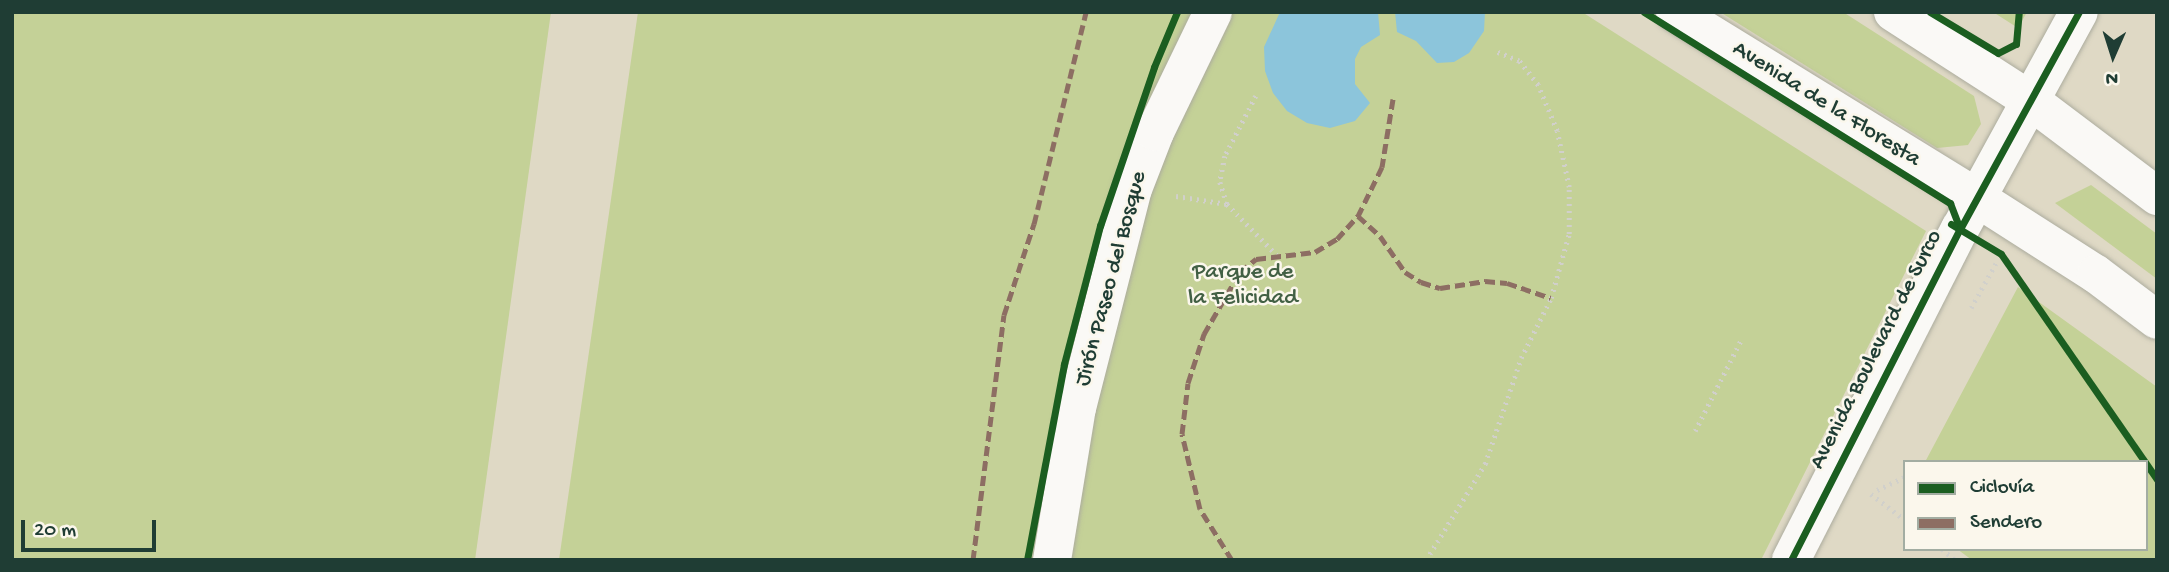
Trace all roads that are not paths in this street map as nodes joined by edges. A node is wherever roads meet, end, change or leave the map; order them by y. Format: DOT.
graph roads {
  1 [pos="1213,12"];
  2 [pos="1675,12"];
  3 [pos="1893,12"];
  4 [pos="2079,12"];
  5 [pos="2031,101"];
  6 [pos="2157,196"];
  7 [pos="1969,214"];
  8 [pos="2157,320"];
  9 [pos="1052,560"];
  10 [pos="1791,560"];
  1 -- 9 [label="street, Jirón Paseo del Bosque"];
  2 -- 7 [label="street, Avenida de la Floresta"];
  3 -- 5 [label="street"];
  4 -- 5 [label="street, Avenida Boulevard de Surco"];
  5 -- 6 [label="street"];
  5 -- 7 [label="street, Avenida Boulevard de Surco"];
  7 -- 8 [label="street, Avenida de la Floresta"];
  7 -- 10 [label="street, Avenida Boulevard de Surco"];
}
